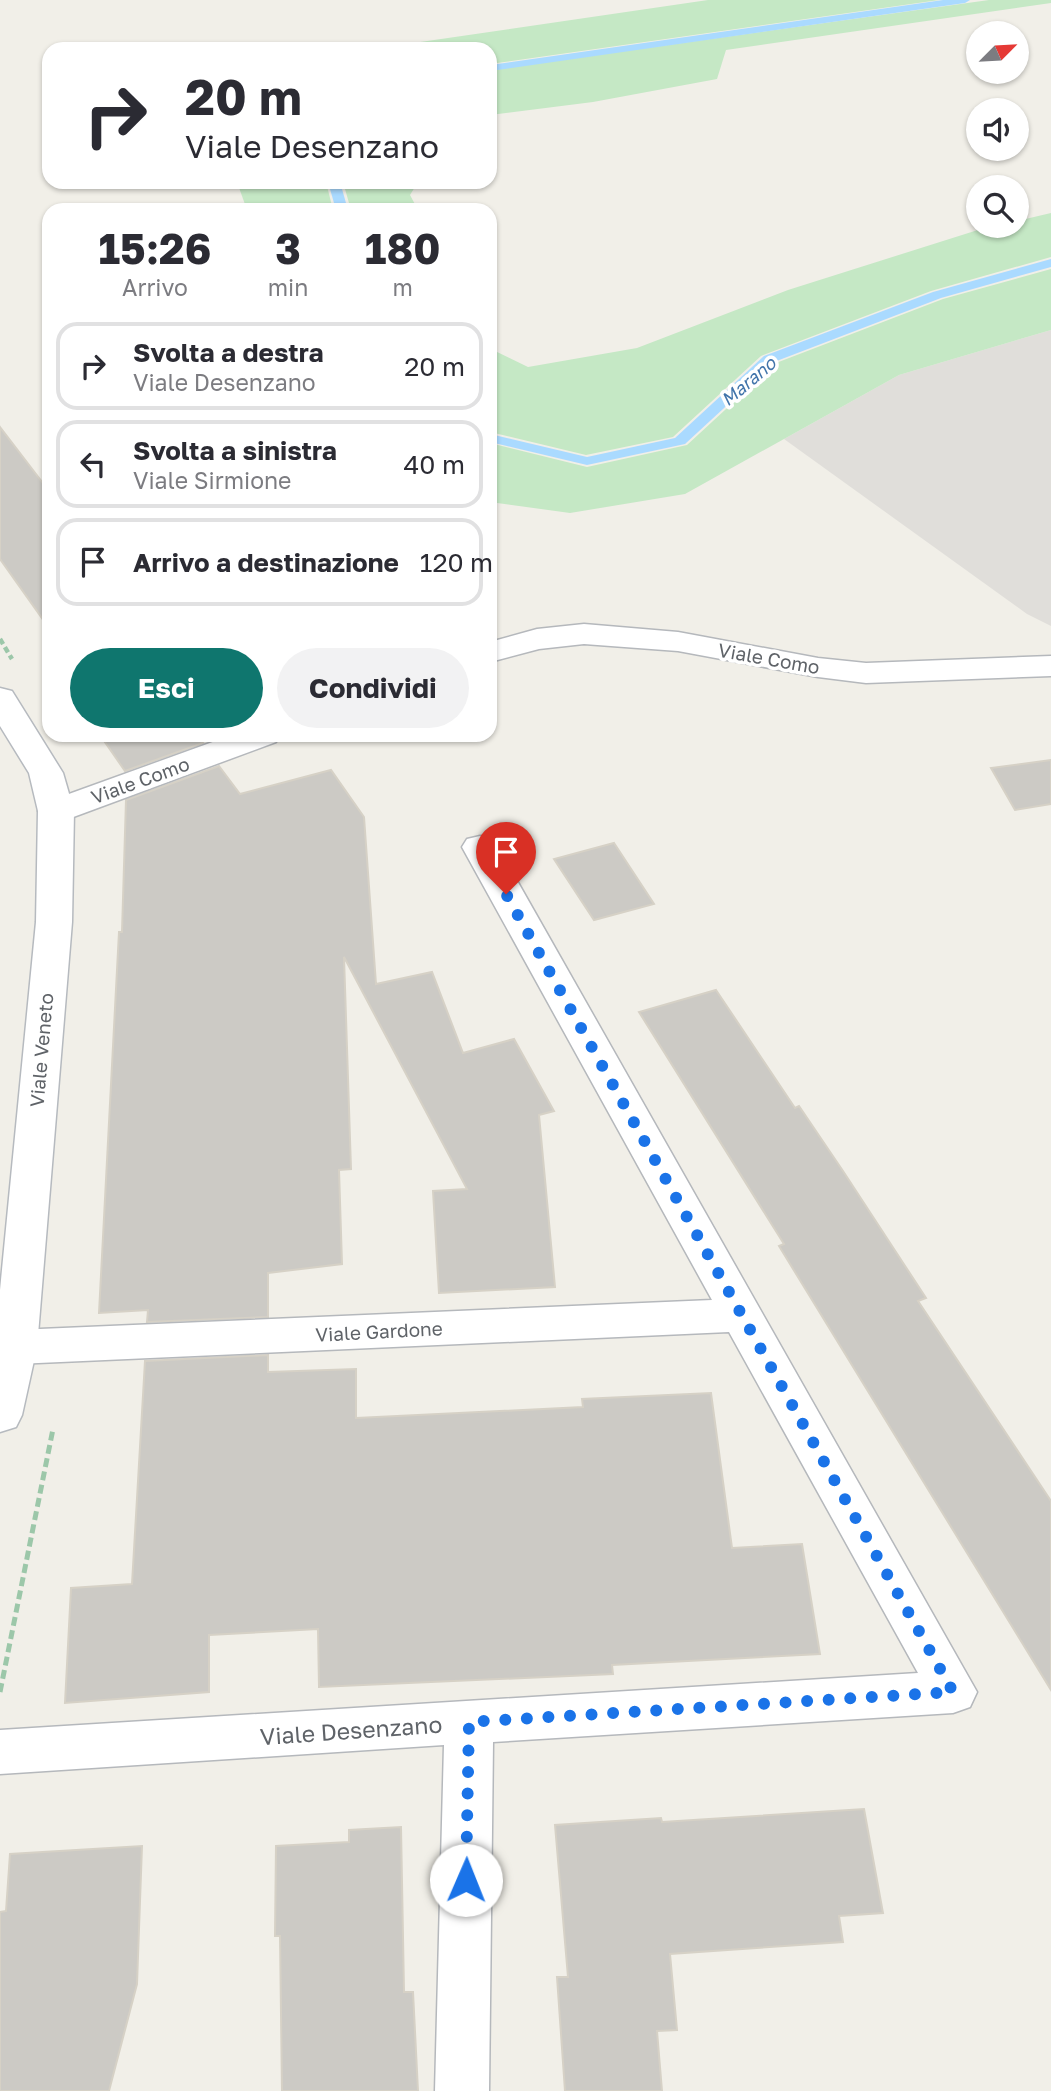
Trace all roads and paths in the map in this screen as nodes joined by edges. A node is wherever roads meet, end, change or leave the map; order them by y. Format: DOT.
graph roads {
  1 [pos="497,649"];
  2 [pos="1051,666"];
  3 [pos="0,698"];
  4 [pos="245,742"];
  5 [pos="56,811"];
  6 [pos="480,847"];
  7 [pos="742,1315"];
  8 [pos="16,1347"];
  9 [pos="0,1415"];
  10 [pos="469,1722"];
  11 [pos="0,1752"];
  12 [pos="462,2091"];
  1 -- 2 [label="street, Viale Como"];
  3 -- 5 [label="street, Viale Veneto"];
  4 -- 5 [label="street, Viale Como"];
  5 -- 8 [label="street, Viale Veneto"];
  6 -- 7 [label="street"];
  7 -- 8 [label="street, Viale Gardone"];
  7 -- 10 [label="street, Viale Desenzano"];
  8 -- 9 [label="street, Viale Veneto"];
  10 -- 11 [label="street, Viale Desenzano"];
  10 -- 12 [label="street"];
}
